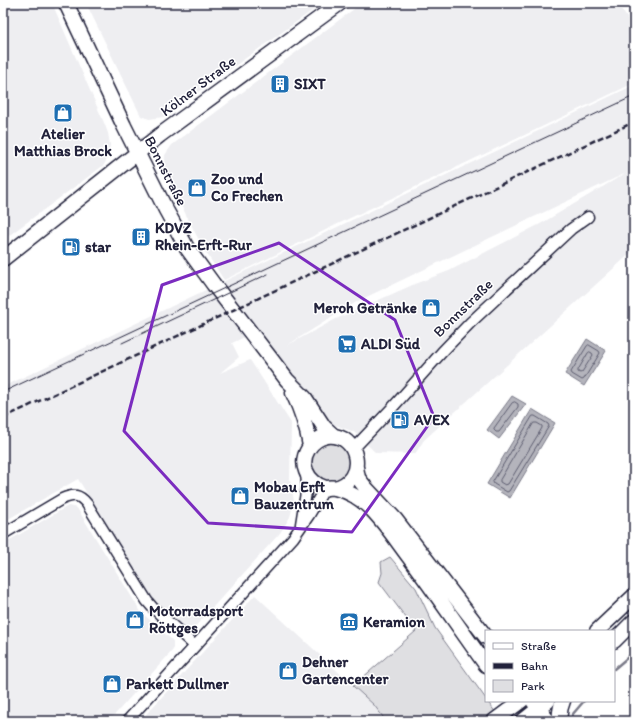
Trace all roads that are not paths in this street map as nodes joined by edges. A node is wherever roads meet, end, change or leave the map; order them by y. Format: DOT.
graph roads {
  1 [pos="66,3"];
  2 [pos="340,3"];
  3 [pos="137,153"];
  4 [pos="588,217"];
  5 [pos="3,258"];
  6 [pos="287,380"];
  7 [pos="334,436"];
  8 [pos="310,446"];
  9 [pos="352,448"];
  10 [pos="356,467"];
  11 [pos="306,471"];
  12 [pos="330,488"];
  13 [pos="301,526"];
  14 [pos="3,534"];
  15 [pos="634,596"];
  16 [pos="634,621"];
  17 [pos="598,630"];
  18 [pos="485,636"];
  19 [pos="615,640"];
  20 [pos="195,646"];
  21 [pos="485,664"];
  22 [pos="563,702"];
  23 [pos="516,703"];
  24 [pos="540,703"];
  25 [pos="525,720"];
  26 [pos="127,721"];
  27 [pos="494,721"];
  28 [pos="548,721"];
  29 [pos="560,721"];
  1 -- 3 [label="main road, Bonnstraße"];
  2 -- 3 [label="main road, Kölner Straße"];
  3 -- 5 [label="main road, Kölner Straße"];
  3 -- 6 [label="main road, Bonnstraße"];
  4 -- 9 [label="street, Bonnstraße"];
  6 -- 7 [label="main road, Bonnstraße"];
  6 -- 8 [label="main road, Bonnstraße"];
  7 -- 8 [label="main road"];
  7 -- 9 [label="main road"];
  8 -- 11 [label="main road"];
  9 -- 10 [label="main road"];
  10 -- 12 [label="main road"];
  10 -- 18 [label="main road"];
  11 -- 12 [label="main road"];
  11 -- 13 [label="street"];
  12 -- 13 [label="street"];
  12 -- 21 [label="main road"];
  13 -- 20 [label="street"];
  14 -- 20 [label="street"];
  15 -- 17 [label="main road"];
  16 -- 19 [label="main road"];
  20 -- 26 [label="street"];
  22 -- 29 [label="main road"];
  23 -- 25 [label="main road"];
  23 -- 27 [label="main road"];
  24 -- 25 [label="main road"];
  24 -- 28 [label="main road"];
}
